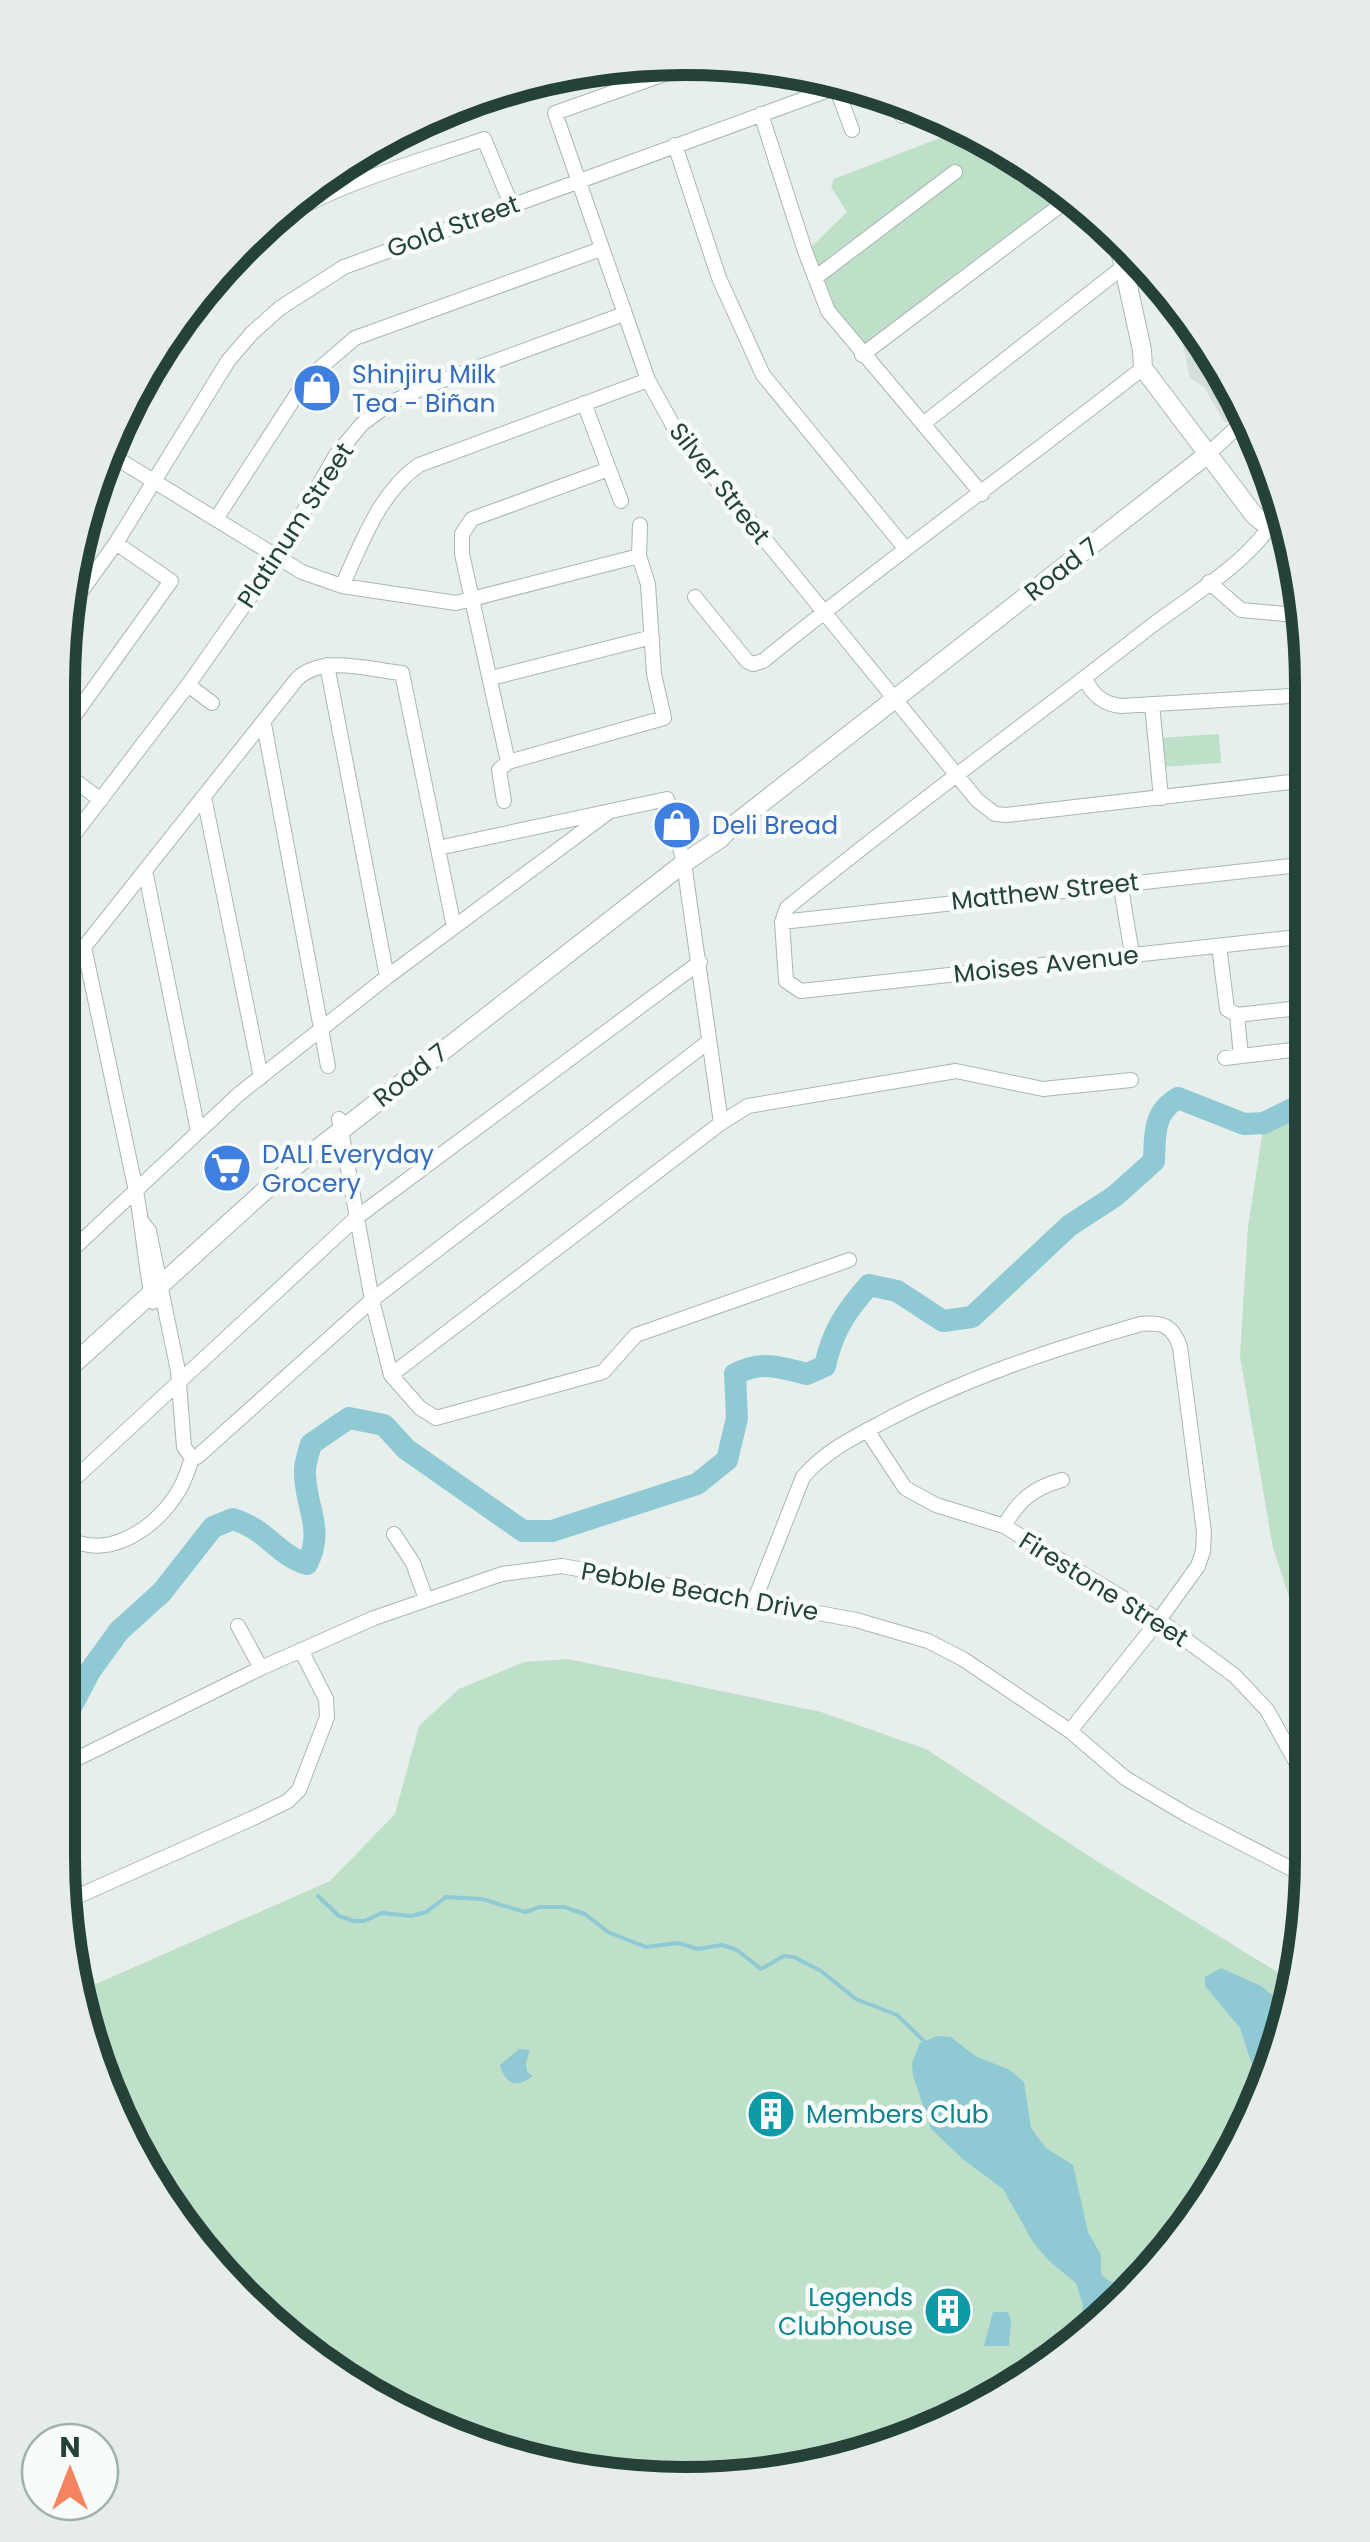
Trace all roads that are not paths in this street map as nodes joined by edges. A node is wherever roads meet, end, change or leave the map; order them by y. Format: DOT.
graph roads {
  1 [pos="659,76"];
  2 [pos="812,89"];
  3 [pos="839,95"];
  4 [pos="761,114"];
  5 [pos="852,130"];
  6 [pos="675,145"];
  7 [pos="955,172"];
  8 [pos="576,180"];
  9 [pos="311,204"];
  10 [pos="511,204"];
  11 [pos="1061,205"];
  12 [pos="601,249"];
  13 [pos="1122,260"];
  14 [pos="1123,267"];
  15 [pos="814,278"];
  16 [pos="624,314"];
  17 [pos="862,355"];
  18 [pos="1143,368"];
  19 [pos="648,380"];
  20 [pos="584,403"];
  21 [pos="924,424"];
  22 [pos="1238,427"];
  23 [pos="1208,454"];
  24 [pos="118,459"];
  25 [pos="608,469"];
  26 [pos="154,482"];
  27 [pos="982,494"];
  28 [pos="621,501"];
  29 [pos="216,520"];
  30 [pos="1272,521"];
  31 [pos="640,524"];
  32 [pos="1274,529"];
  33 [pos="116,543"];
  34 [pos="905,548"];
  35 [pos="639,556"];
  36 [pos="278,557"];
  37 [pos="1209,582"];
  38 [pos="342,586"];
  39 [pos="83,589"];
  40 [pos="695,597"];
  41 [pos="474,601"];
  42 [pos="822,613"];
  43 [pos="1291,615"];
  44 [pos="652,638"];
  45 [pos="326,665"];
  46 [pos="491,678"];
  47 [pos="1084,678"];
  48 [pos="188,685"];
  49 [pos="1295,696"];
  50 [pos="896,698"];
  51 [pos="212,704"];
  52 [pos="1152,704"];
  53 [pos="75,715"];
  54 [pos="264,724"];
  55 [pos="508,762"];
  56 [pos="956,773"];
  57 [pos="75,780"];
  58 [pos="1295,782"];
  59 [pos="204,797"];
  60 [pos="1161,798"];
  61 [pos="101,800"];
  62 [pos="504,800"];
  63 [pos="610,811"];
  64 [pos="75,833"];
  65 [pos="438,848"];
  66 [pos="683,859"];
  67 [pos="1295,865"];
  68 [pos="146,870"];
  69 [pos="1120,882"];
  70 [pos="782,922"];
  71 [pos="454,927"];
  72 [pos="1295,937"];
  73 [pos="1219,946"];
  74 [pos="84,947"];
  75 [pos="1132,954"];
  76 [pos="75,958"];
  77 [pos="700,962"];
  78 [pos="387,977"];
  79 [pos="1295,1008"];
  80 [pos="1237,1015"];
  81 [pos="320,1031"];
  82 [pos="708,1042"];
  83 [pos="1295,1050"];
  84 [pos="328,1066"];
  85 [pos="261,1077"];
  86 [pos="1130,1080"];
  87 [pos="720,1123"];
  88 [pos="339,1124"];
  89 [pos="198,1131"];
  90 [pos="136,1192"];
  91 [pos="356,1218"];
  92 [pos="75,1235"];
  93 [pos="80,1243"];
  94 [pos="75,1247"];
  95 [pos="849,1260"];
  96 [pos="154,1286"];
  97 [pos="372,1300"];
  98 [pos="75,1353"];
  99 [pos="75,1362"];
  100 [pos="392,1375"];
  101 [pos="176,1382"];
  102 [pos="867,1430"];
  103 [pos="192,1458"];
  104 [pos="75,1478"];
  105 [pos="1062,1480"];
  106 [pos="1004,1526"];
  107 [pos="394,1534"];
  108 [pos="75,1540"];
  109 [pos="426,1599"];
  110 [pos="755,1599"];
  111 [pos="1159,1620"];
  112 [pos="238,1626"];
  113 [pos="301,1650"];
  114 [pos="261,1668"];
  115 [pos="1070,1731"];
  116 [pos="75,1760"];
  117 [pos="1295,1761"];
  118 [pos="1295,1870"];
  119 [pos="76,1897"];
  1 -- 8 [label="street, Silver Street"];
  2 -- 4 [label="street, Gold Street"];
  3 -- 5 [label="street"];
  4 -- 6 [label="street, Gold Street"];
  4 -- 15 [label="street"];
  6 -- 8 [label="street, Gold Street"];
  6 -- 34 [label="street"];
  7 -- 15 [label="street"];
  8 -- 10 [label="street, Gold Street"];
  8 -- 12 [label="street, Silver Street"];
  9 -- 10 [label="street"];
  10 -- 26 [label="street, Gold Street"];
  11 -- 17 [label="street"];
  12 -- 16 [label="street, Silver Street"];
  12 -- 29 [label="street"];
  13 -- 14 [label="street"];
  14 -- 18 [label="street"];
  14 -- 21 [label="street"];
  15 -- 17 [label="street"];
  16 -- 19 [label="street, Silver Street"];
  16 -- 36 [label="street, Platinum Street"];
  17 -- 21 [label="street"];
  18 -- 23 [label="street"];
  18 -- 27 [label="street"];
  19 -- 20 [label="street"];
  19 -- 42 [label="street, Silver Street"];
  20 -- 25 [label="street"];
  20 -- 38 [label="street"];
  21 -- 27 [label="street"];
  22 -- 23 [label="street, Road 7"];
  23 -- 30 [label="street"];
  23 -- 50 [label="street, Road 7"];
  24 -- 26 [label="street"];
  25 -- 28 [label="street"];
  25 -- 41 [label="street"];
  26 -- 29 [label="street"];
  26 -- 33 [label="street, Gold Street"];
  27 -- 34 [label="street"];
  29 -- 36 [label="street"];
  31 -- 35 [label="street"];
  32 -- 37 [label="street"];
  33 -- 39 [label="street, Gold Street"];
  33 -- 53 [label="street"];
  34 -- 42 [label="street"];
  35 -- 41 [label="street"];
  35 -- 44 [label="street"];
  36 -- 38 [label="street"];
  36 -- 48 [label="street, Platinum Street"];
  37 -- 43 [label="street"];
  37 -- 47 [label="street"];
  38 -- 41 [label="street"];
  40 -- 42 [label="street"];
  41 -- 46 [label="street"];
  42 -- 50 [label="street, Silver Street"];
  44 -- 46 [label="street"];
  44 -- 55 [label="street"];
  45 -- 54 [label="street"];
  45 -- 65 [label="street"];
  45 -- 78 [label="street"];
  46 -- 55 [label="street"];
  47 -- 52 [label="street"];
  47 -- 56 [label="street"];
  48 -- 51 [label="street"];
  48 -- 61 [label="street, Platinum Street"];
  49 -- 52 [label="street"];
  50 -- 56 [label="street, Silver Street"];
  50 -- 66 [label="street, Road 7"];
  52 -- 60 [label="street"];
  54 -- 59 [label="street"];
  54 -- 81 [label="street"];
  55 -- 62 [label="street"];
  56 -- 60 [label="street, Silver Street"];
  56 -- 70 [label="street"];
  57 -- 61 [label="street"];
  58 -- 60 [label="street"];
  59 -- 68 [label="street"];
  59 -- 85 [label="street"];
  61 -- 64 [label="street, Platinum Street"];
  63 -- 65 [label="street"];
  63 -- 66 [label="street"];
  63 -- 71 [label="street"];
  65 -- 71 [label="street"];
  66 -- 77 [label="street"];
  66 -- 88 [label="street, Road 7"];
  67 -- 69 [label="street, Matthew Street"];
  68 -- 74 [label="street"];
  68 -- 89 [label="street"];
  69 -- 70 [label="street, Matthew Street"];
  69 -- 75 [label="street"];
  70 -- 75 [label="street, Moises Avenue"];
  71 -- 78 [label="street"];
  72 -- 73 [label="street, Moises Avenue"];
  73 -- 75 [label="street, Moises Avenue"];
  73 -- 80 [label="street"];
  74 -- 76 [label="street"];
  74 -- 90 [label="street"];
  77 -- 82 [label="street"];
  77 -- 91 [label="street"];
  78 -- 81 [label="street"];
  79 -- 80 [label="street"];
  80 -- 83 [label="street"];
  81 -- 84 [label="street"];
  81 -- 85 [label="street"];
  82 -- 87 [label="street"];
  82 -- 97 [label="street"];
  85 -- 89 [label="street"];
  86 -- 87 [label="street"];
  87 -- 100 [label="street"];
  88 -- 91 [label="street"];
  88 -- 96 [label="street, Road 7"];
  89 -- 90 [label="street"];
  90 -- 93 [label="street"];
  90 -- 96 [label="street"];
  91 -- 97 [label="street"];
  91 -- 101 [label="street"];
  92 -- 93 [label="street"];
  93 -- 94 [label="street"];
  95 -- 100 [label="street"];
  96 -- 98 [label="street, Road 7"];
  96 -- 99 [label="street, Road 7"];
  96 -- 101 [label="street"];
  97 -- 100 [label="street"];
  97 -- 103 [label="street"];
  101 -- 103 [label="street"];
  101 -- 104 [label="street"];
  102 -- 106 [label="street, Firestone Street"];
  102 -- 110 [label="street"];
  102 -- 111 [label="street"];
  103 -- 108 [label="street"];
  105 -- 106 [label="street"];
  106 -- 111 [label="street, Firestone Street"];
  107 -- 109 [label="street"];
  109 -- 110 [label="street, Pebble Beach Drive"];
  109 -- 113 [label="street, Pebble Beach Drive"];
  110 -- 115 [label="street, Pebble Beach Drive"];
  111 -- 115 [label="street"];
  111 -- 117 [label="street, Firestone Street"];
  112 -- 114 [label="street"];
  113 -- 114 [label="street, Pebble Beach Drive"];
  113 -- 119 [label="street"];
  114 -- 116 [label="street, Pebble Beach Drive"];
  115 -- 118 [label="street, Pebble Beach Drive"];
}
